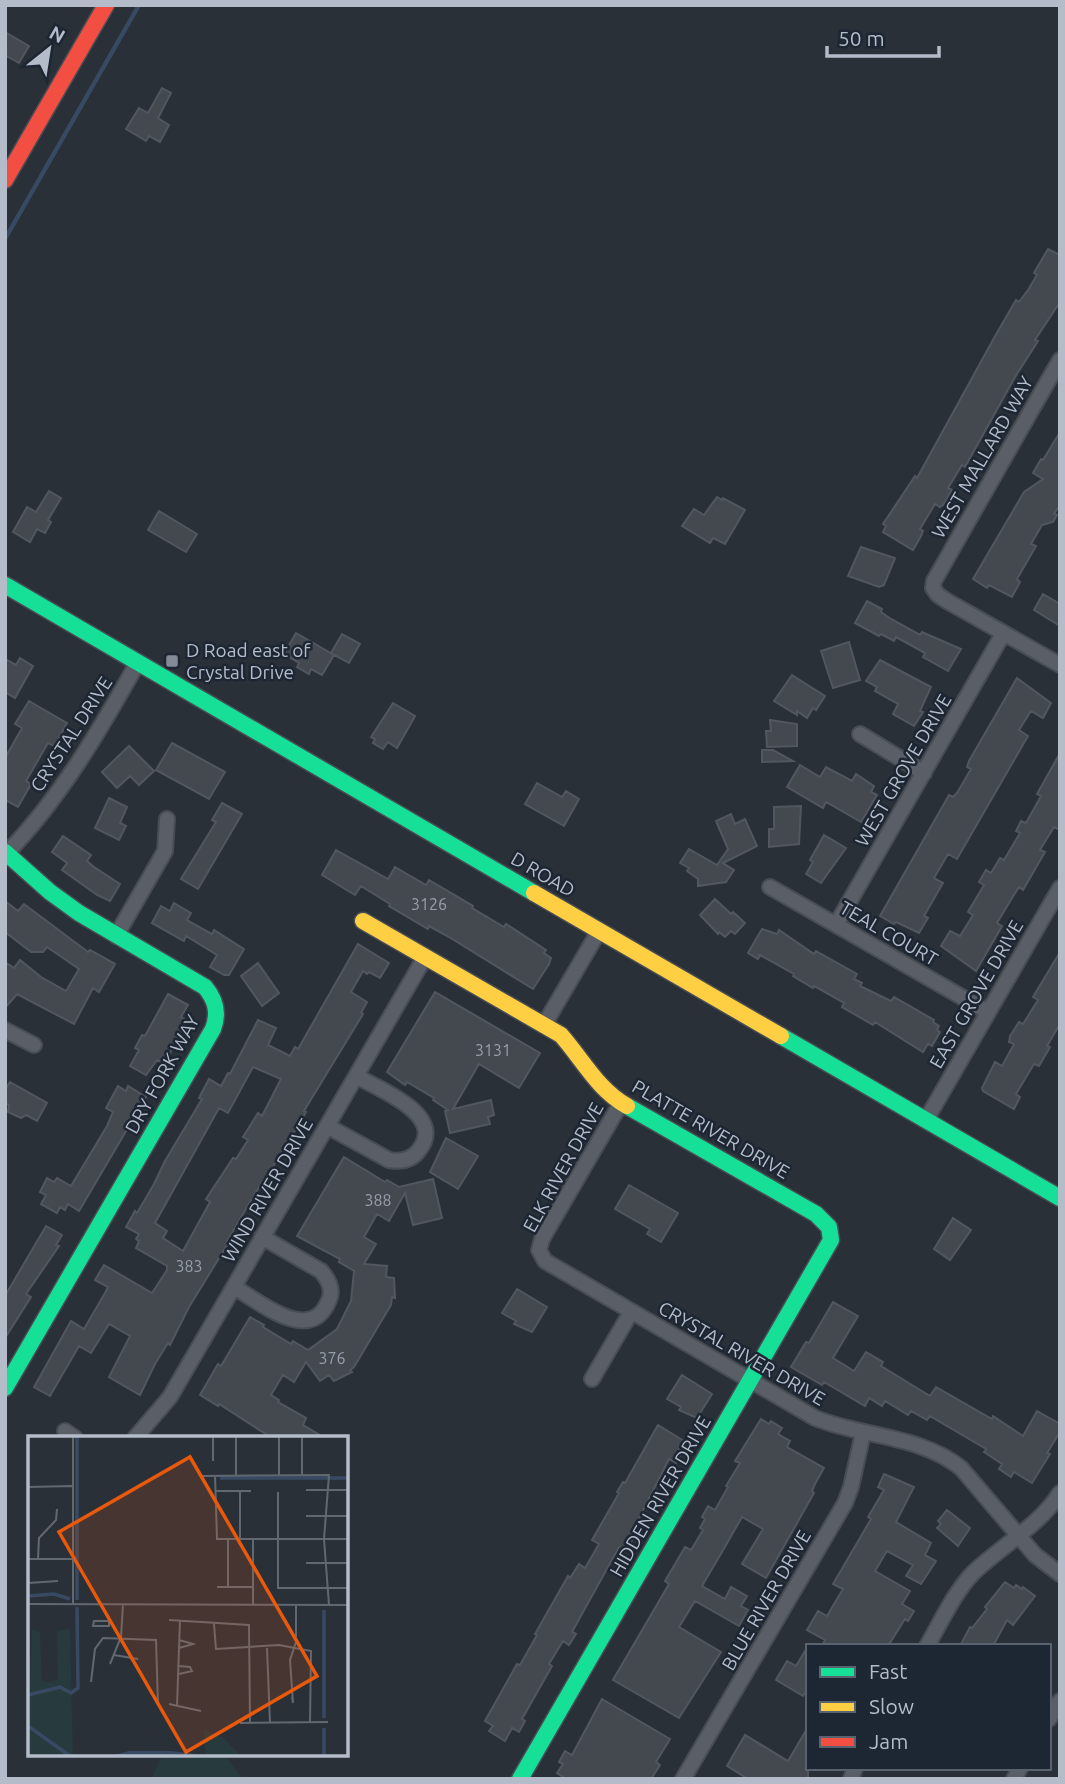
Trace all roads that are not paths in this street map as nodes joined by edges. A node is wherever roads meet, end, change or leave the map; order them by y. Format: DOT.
graph roads {
  1 [pos="106,5"];
  2 [pos="5,180"];
  3 [pos="1060,360"];
  4 [pos="5,585"];
  5 [pos="1003,634"];
  6 [pos="138,662"];
  7 [pos="1060,665"];
  8 [pos="860,734"];
  9 [pos="924,773"];
  10 [pos="167,819"];
  11 [pos="6,853"];
  12 [pos="770,887"];
  13 [pos="1060,888"];
  14 [pos="363,921"];
  15 [pos="836,925"];
  16 [pos="599,930"];
  17 [pos="117,936"];
  18 [pos="425,957"];
  19 [pos="988,1012"];
  20 [pos="544,1025"];
  21 [pos="5,1030"];
  22 [pos="34,1045"];
  23 [pos="356,1076"];
  24 [pos="621,1103"];
  25 [pos="926,1120"];
  26 [pos="327,1126"];
  27 [pos="1060,1198"];
  28 [pos="832,1232"];
  29 [pos="262,1237"];
  30 [pos="539,1251"];
  31 [pos="233,1287"];
  32 [pos="631,1312"];
  33 [pos="592,1379"];
  34 [pos="751,1381"];
  35 [pos="5,1388"];
  36 [pos="863,1433"];
  37 [pos="136,1436"];
  38 [pos="1060,1493"];
  39 [pos="1018,1535"];
  40 [pos="1060,1574"];
  41 [pos="928,1644"];
  42 [pos="686,1778"];
  43 [pos="520,1779"];
  1 -- 2 [label="street"];
  3 -- 5 [label="street, WEST MALLARD WAY"];
  4 -- 6 [label="street, D ROAD"];
  5 -- 7 [label="street"];
  5 -- 9 [label="street, WEST GROVE DRIVE"];
  6 -- 11 [label="street, CRYSTAL DRIVE"];
  6 -- 16 [label="street, D ROAD"];
  8 -- 9 [label="street"];
  9 -- 15 [label="street, WEST GROVE DRIVE"];
  10 -- 17 [label="street"];
  11 -- 17 [label="street, DRY FORK WAY"];
  12 -- 15 [label="street, TEAL COURT"];
  13 -- 19 [label="street, EAST GROVE DRIVE"];
  14 -- 18 [label="street, PLATTE RIVER DRIVE"];
  15 -- 19 [label="street, TEAL COURT"];
  16 -- 20 [label="street"];
  16 -- 25 [label="street, D ROAD"];
  17 -- 35 [label="street, DRY FORK WAY"];
  18 -- 20 [label="street, PLATTE RIVER DRIVE"];
  18 -- 23 [label="street, WIND RIVER DRIVE"];
  19 -- 25 [label="street, EAST GROVE DRIVE"];
  20 -- 24 [label="street, PLATTE RIVER DRIVE"];
  21 -- 22 [label="street"];
  23 -- 26 [label="street, WIND RIVER DRIVE"];
  23 -- 26 [label="street"];
  24 -- 28 [label="street, PLATTE RIVER DRIVE"];
  24 -- 30 [label="street, ELK RIVER DRIVE"];
  25 -- 27 [label="street, D ROAD"];
  26 -- 29 [label="street, WIND RIVER DRIVE"];
  28 -- 34 [label="street, HIDDEN RIVER DRIVE"];
  29 -- 31 [label="street, WIND RIVER DRIVE"];
  29 -- 31 [label="street"];
  30 -- 32 [label="street, CRYSTAL RIVER DRIVE"];
  31 -- 37 [label="street, WIND RIVER DRIVE"];
  32 -- 33 [label="street"];
  32 -- 34 [label="street, CRYSTAL RIVER DRIVE"];
  34 -- 36 [label="street, CRYSTAL RIVER DRIVE"];
  34 -- 43 [label="street, HIDDEN RIVER DRIVE"];
  36 -- 39 [label="street, CRYSTAL RIVER DRIVE"];
  36 -- 42 [label="street, BLUE RIVER DRIVE"];
  38 -- 39 [label="street"];
  39 -- 40 [label="street, CRYSTAL RIVER DRIVE"];
  39 -- 41 [label="street"];
}
